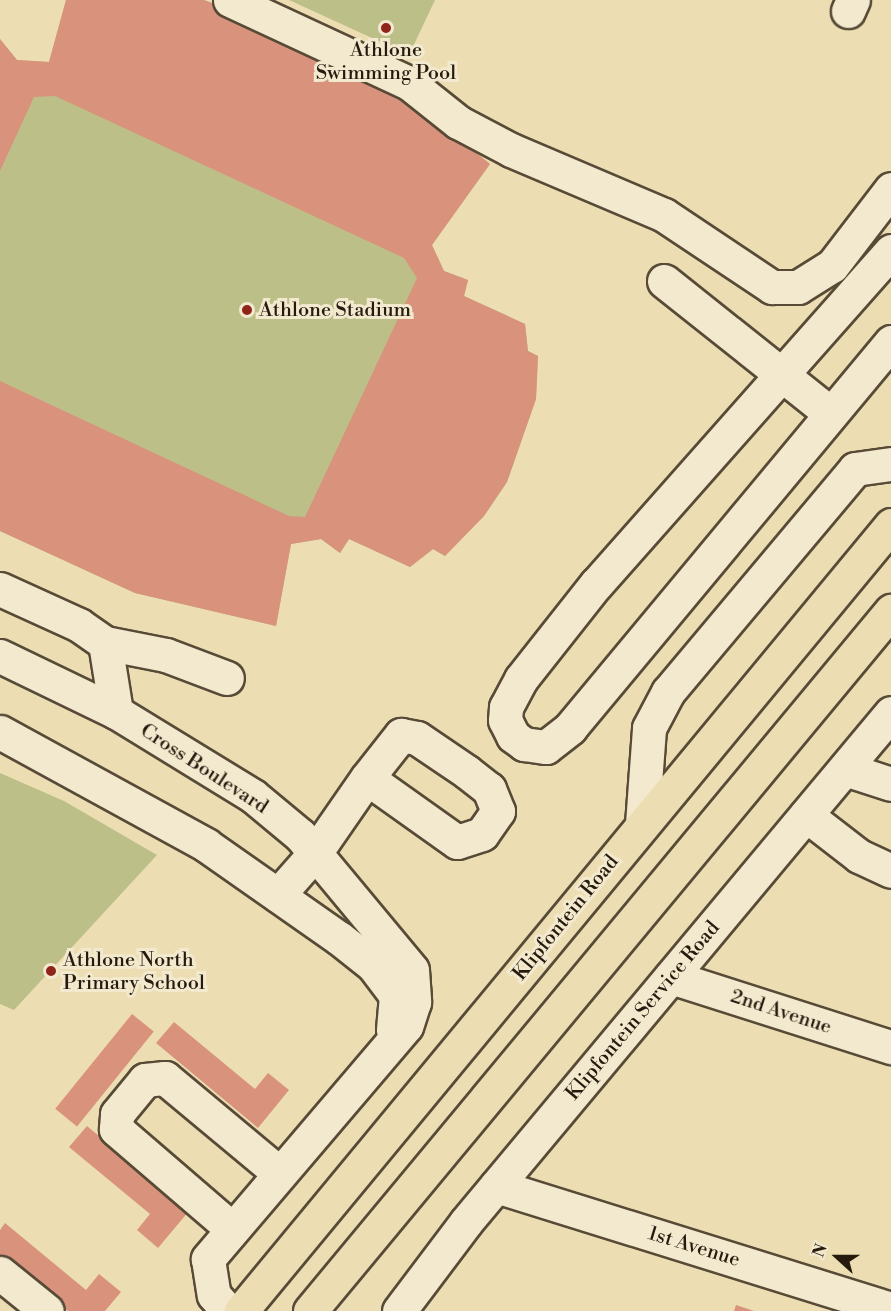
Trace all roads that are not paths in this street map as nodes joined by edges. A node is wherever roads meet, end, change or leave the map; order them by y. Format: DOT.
graph roads {
  1 [pos="230,0"];
  2 [pos="891,189"];
  3 [pos="891,251"];
  4 [pos="664,281"];
  5 [pos="891,342"];
  6 [pos="783,373"];
  7 [pos="831,414"];
  8 [pos="891,464"];
  9 [pos="891,525"];
  10 [pos="0,590"];
  11 [pos="891,611"];
  12 [pos="105,643"];
  13 [pos="0,656"];
  14 [pos="227,678"];
  15 [pos="116,712"];
  16 [pos="891,713"];
  17 [pos="0,732"];
  18 [pos="845,769"];
  19 [pos="367,777"];
  20 [pos="891,784"];
  21 [pos="806,816"];
  22 [pos="642,824"];
  23 [pos="315,853"];
  24 [pos="891,871"];
  25 [pos="278,895"];
  26 [pos="671,977"];
  27 [pos="385,1045"];
  28 [pos="891,1047"];
  29 [pos="279,1172"];
  30 [pos="496,1186"];
  31 [pos="231,1228"];
  32 [pos="0,1273"];
  33 [pos="891,1309"];
  34 [pos="47,1311"];
  35 [pos="228,1311"];
  36 [pos="241,1311"];
  37 [pos="310,1311"];
  38 [pos="399,1311"];
  1 -- 2 [label="street"];
  3 -- 6 [label="street"];
  4 -- 6 [label="street"];
  5 -- 7 [label="street"];
  6 -- 7 [label="street"];
  6 -- 7 [label="street"];
  8 -- 22 [label="street"];
  9 -- 22 [label="main road, Klipfontein Road"];
  10 -- 12 [label="street"];
  11 -- 37 [label="main road"];
  12 -- 14 [label="street"];
  12 -- 15 [label="street"];
  13 -- 15 [label="street, Cross Boulevard"];
  15 -- 23 [label="street, Cross Boulevard"];
  16 -- 18 [label="street, Klipfontein Service Road"];
  17 -- 25 [label="street, Cross Boulevard"];
  18 -- 20 [label="street"];
  18 -- 21 [label="street, Klipfontein Service Road"];
  19 -- 23 [label="street"];
  21 -- 24 [label="street"];
  21 -- 26 [label="street, Klipfontein Service Road"];
  22 -- 36 [label="main road, Klipfontein Road"];
  23 -- 25 [label="street"];
  23 -- 27 [label="street, Cross Boulevard"];
  25 -- 27 [label="street, Cross Boulevard"];
  26 -- 28 [label="street, 2nd Avenue"];
  26 -- 30 [label="street, Klipfontein Service Road"];
  27 -- 29 [label="street, Cross Boulevard"];
  29 -- 31 [label="street, Cross Boulevard"];
  29 -- 31 [label="street"];
  30 -- 33 [label="street, 1st Avenue"];
  30 -- 38 [label="street, Klipfontein Service Road"];
  31 -- 35 [label="street, Cross Boulevard"];
  32 -- 34 [label="street"];
}
